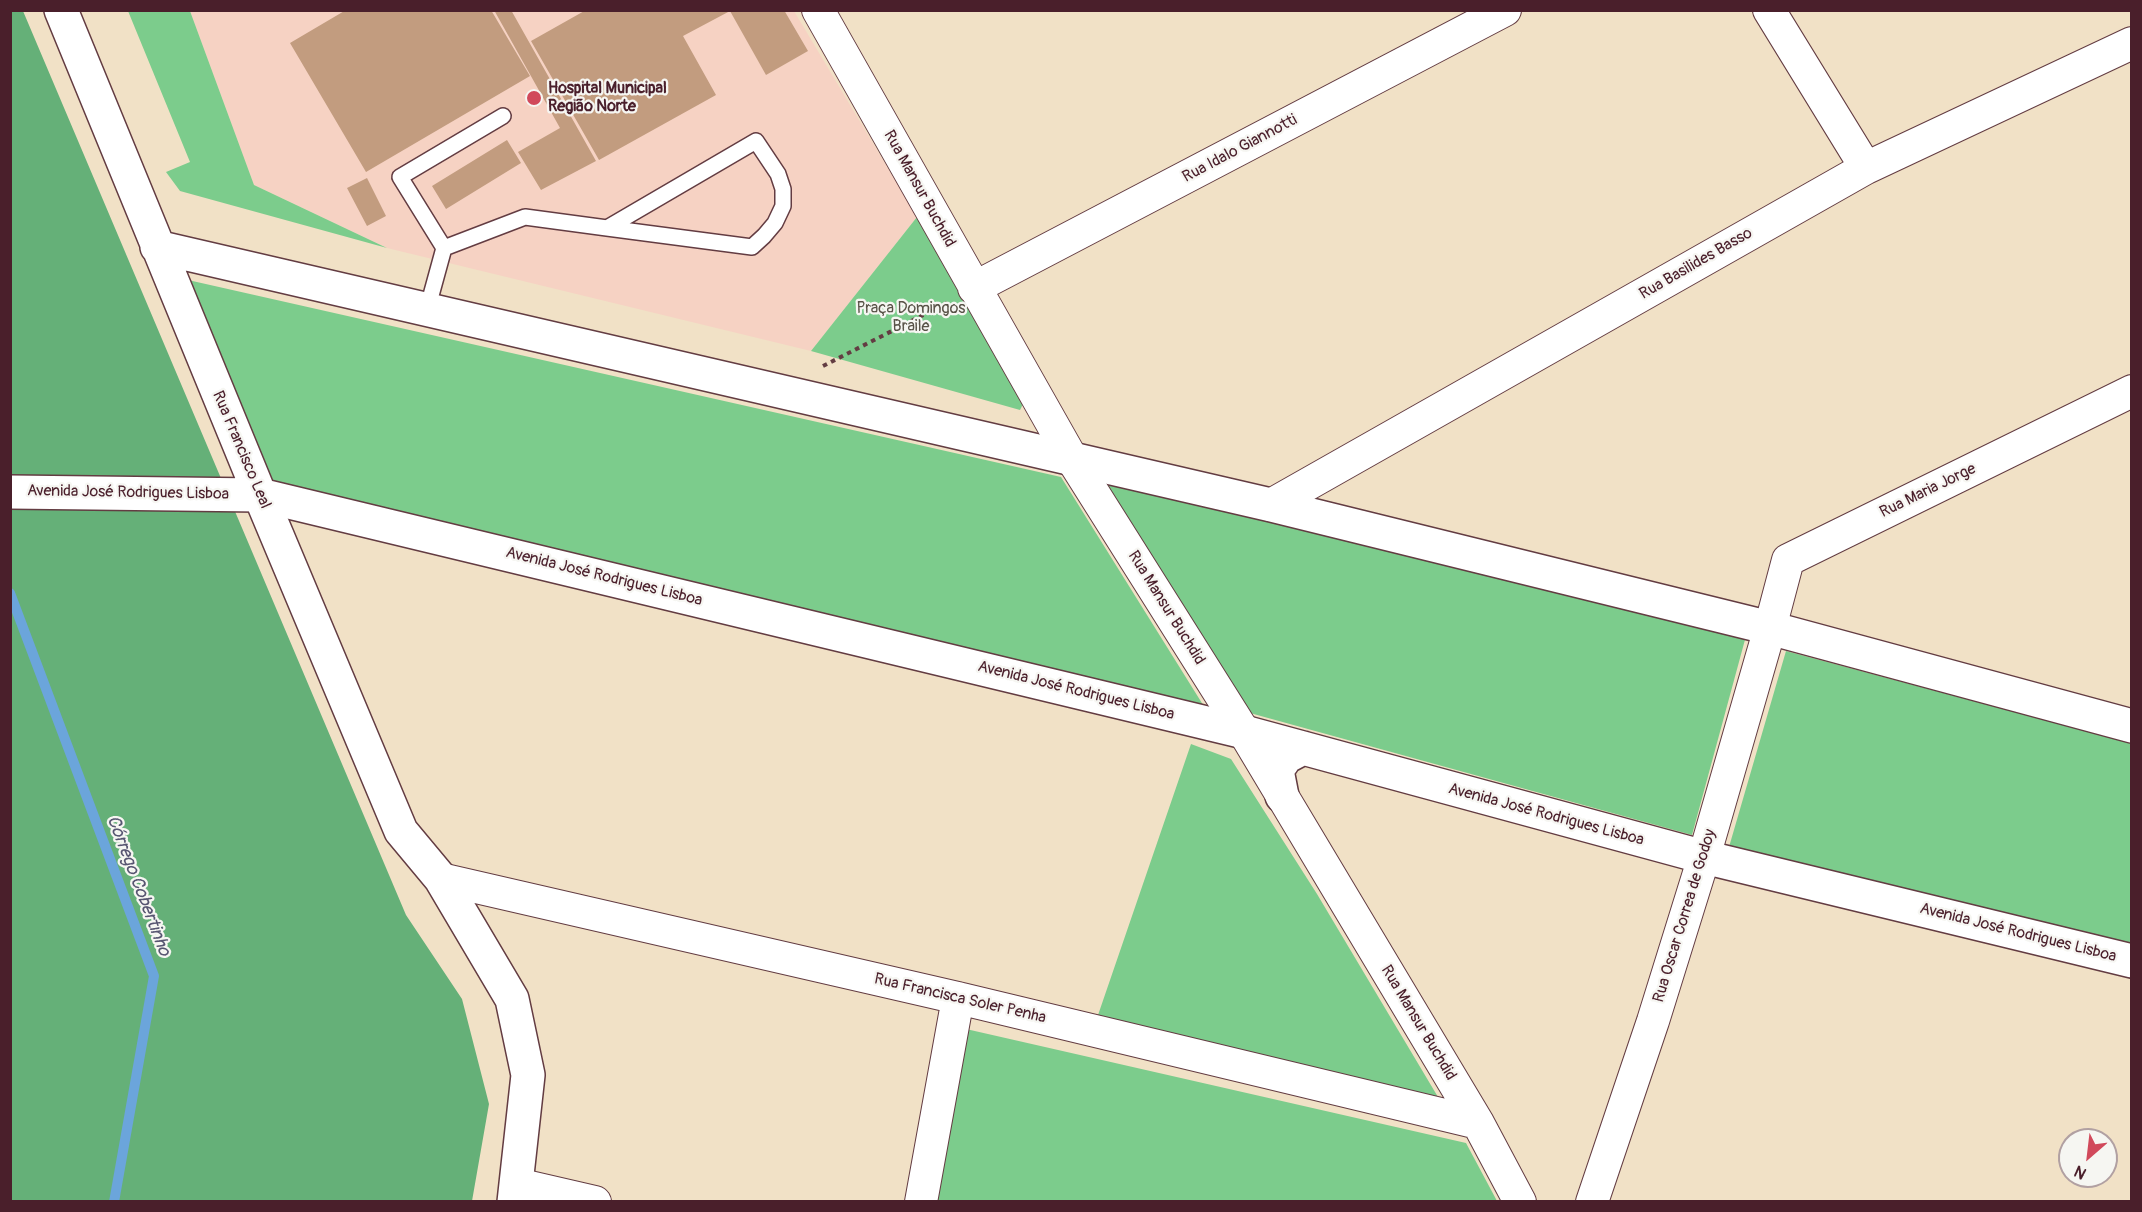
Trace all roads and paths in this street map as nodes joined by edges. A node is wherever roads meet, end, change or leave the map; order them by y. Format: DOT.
graph roads {
  1 [pos="61,10"];
  2 [pos="818,10"];
  3 [pos="1505,10"];
  4 [pos="1769,10"];
  5 [pos="2132,44"];
  6 [pos="503,116"];
  7 [pos="1866,168"];
  8 [pos="607,228"];
  9 [pos="157,247"];
  10 [pos="444,248"];
  11 [pos="974,288"];
  12 [pos="427,310"];
  13 [pos="776,390"];
  14 [pos="2132,391"];
  15 [pos="1072,459"];
  16 [pos="10,492"];
  17 [pos="260,495"];
  18 [pos="1271,505"];
  19 [pos="1770,628"];
  20 [pos="2132,726"];
  21 [pos="1244,732"];
  22 [pos="1303,748"];
  23 [pos="1282,796"];
  24 [pos="1704,857"];
  25 [pos="441,879"];
  26 [pos="2132,961"];
  27 [pos="958,998"];
  28 [pos="1478,1123"];
  29 [pos="515,1193"];
  30 [pos="595,1202"];
  31 [pos="921,1202"];
  32 [pos="1520,1202"];
  33 [pos="1592,1202"];
  1 -- 9 [label="main road, Rua Francisco Leal"];
  2 -- 11 [label="street, Rua Mansur Buchdid"];
  3 -- 11 [label="street, Rua Idalo Giannotti"];
  4 -- 7 [label="street"];
  5 -- 7 [label="street, Rua Basilides Basso"];
  6 -- 10 [label="lane"];
  7 -- 18 [label="street, Rua Basilides Basso"];
  8 -- 8 [label="lane"];
  8 -- 10 [label="lane"];
  9 -- 12 [label="main road"];
  9 -- 17 [label="main road, Rua Francisco Leal"];
  10 -- 12 [label="lane"];
  11 -- 13 [label="path"];
  11 -- 15 [label="street, Rua Mansur Buchdid"];
  12 -- 13 [label="main road"];
  13 -- 15 [label="main road"];
  14 -- 19 [label="street, Rua Maria Jorge"];
  15 -- 18 [label="main road"];
  15 -- 21 [label="street, Rua Mansur Buchdid"];
  16 -- 17 [label="main road, Avenida José Rodrigues Lisboa"];
  17 -- 21 [label="main road, Avenida José Rodrigues Lisboa"];
  17 -- 25 [label="main road, Rua Francisco Leal"];
  18 -- 19 [label="main road"];
  19 -- 20 [label="main road"];
  19 -- 24 [label="street, Rua Oscar Correa de Godoy"];
  21 -- 22 [label="main road, Avenida José Rodrigues Lisboa"];
  21 -- 23 [label="street, Rua Mansur Buchdid"];
  22 -- 23 [label="main road"];
  22 -- 24 [label="main road, Avenida José Rodrigues Lisboa"];
  23 -- 28 [label="street, Rua Mansur Buchdid"];
  24 -- 26 [label="main road, Avenida José Rodrigues Lisboa"];
  24 -- 33 [label="street, Rua Oscar Correa de Godoy"];
  25 -- 27 [label="street, Rua Francisca Soler Penha"];
  25 -- 29 [label="main road, Rua Francisco Leal"];
  27 -- 28 [label="street, Rua Francisca Soler Penha"];
  27 -- 31 [label="street"];
  28 -- 32 [label="street, Rua Mansur Buchdid"];
  29 -- 30 [label="street"];
}
